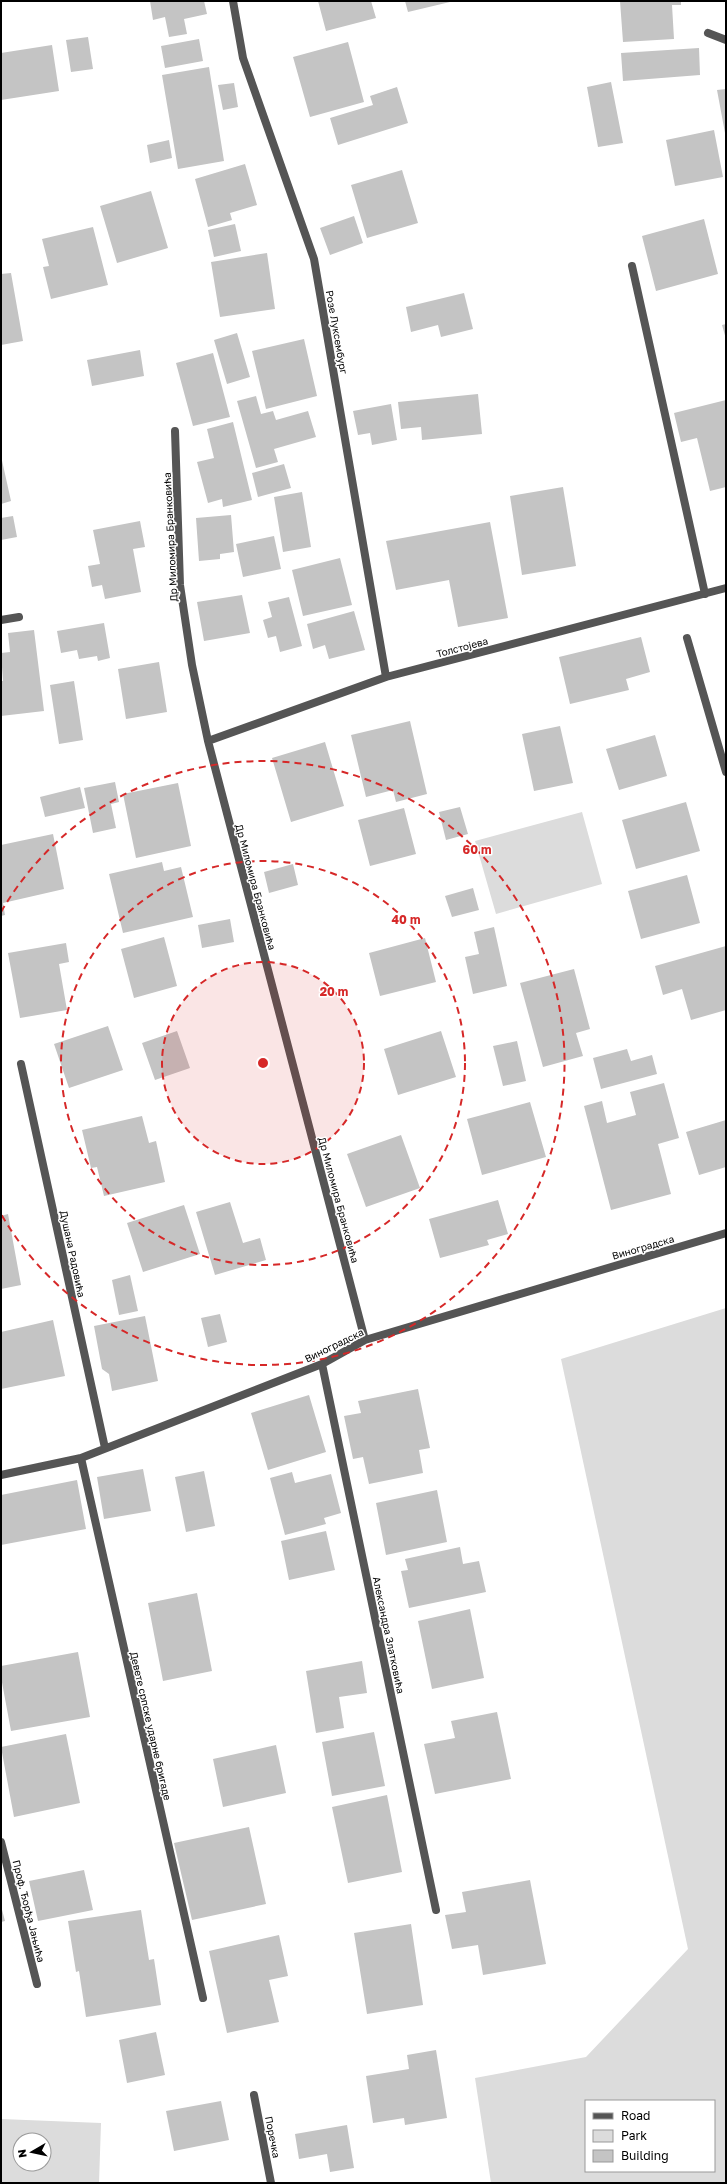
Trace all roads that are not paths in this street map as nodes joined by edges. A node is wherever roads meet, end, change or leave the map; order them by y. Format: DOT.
graph roads {
  1 [pos="233,1"];
  2 [pos="708,33"];
  3 [pos="726,40"];
  4 [pos="632,266"];
  5 [pos="175,431"];
  6 [pos="726,588"];
  7 [pos="706,594"];
  8 [pos="19,617"];
  9 [pos="1,620"];
  10 [pos="688,638"];
  11 [pos="386,677"];
  12 [pos="208,741"];
  13 [pos="726,772"];
  14 [pos="21,1064"];
  15 [pos="726,1234"];
  16 [pos="365,1340"];
  17 [pos="322,1364"];
  18 [pos="105,1448"];
  19 [pos="80,1458"];
  20 [pos="1,1475"];
  21 [pos="1,1842"];
  22 [pos="436,1910"];
  23 [pos="37,1984"];
  24 [pos="204,1998"];
  25 [pos="254,2095"];
  26 [pos="271,2183"];
  1 -- 11 [label="street, Розе Луксембург"];
  2 -- 3 [label="street"];
  4 -- 7 [label="street"];
  5 -- 12 [label="street, Др Миломира Бранковића"];
  6 -- 7 [label="street, Толстојева"];
  7 -- 11 [label="street, Толстојева"];
  8 -- 9 [label="street"];
  10 -- 13 [label="street"];
  11 -- 12 [label="street, Толстојева"];
  12 -- 16 [label="street, Др Миломира Бранковића"];
  14 -- 18 [label="street, Душана Радовића"];
  15 -- 16 [label="street, Виноградска"];
  16 -- 17 [label="street, Виноградска"];
  17 -- 18 [label="street, Виноградска"];
  17 -- 22 [label="street, Александра Златковића"];
  18 -- 19 [label="street, Виноградска"];
  19 -- 20 [label="street, Виноградска"];
  19 -- 24 [label="street, Девете српске ударне бригаде"];
  21 -- 23 [label="street, Проф. Ђорђа Јањића"];
  25 -- 26 [label="street, Поречка"];
}
